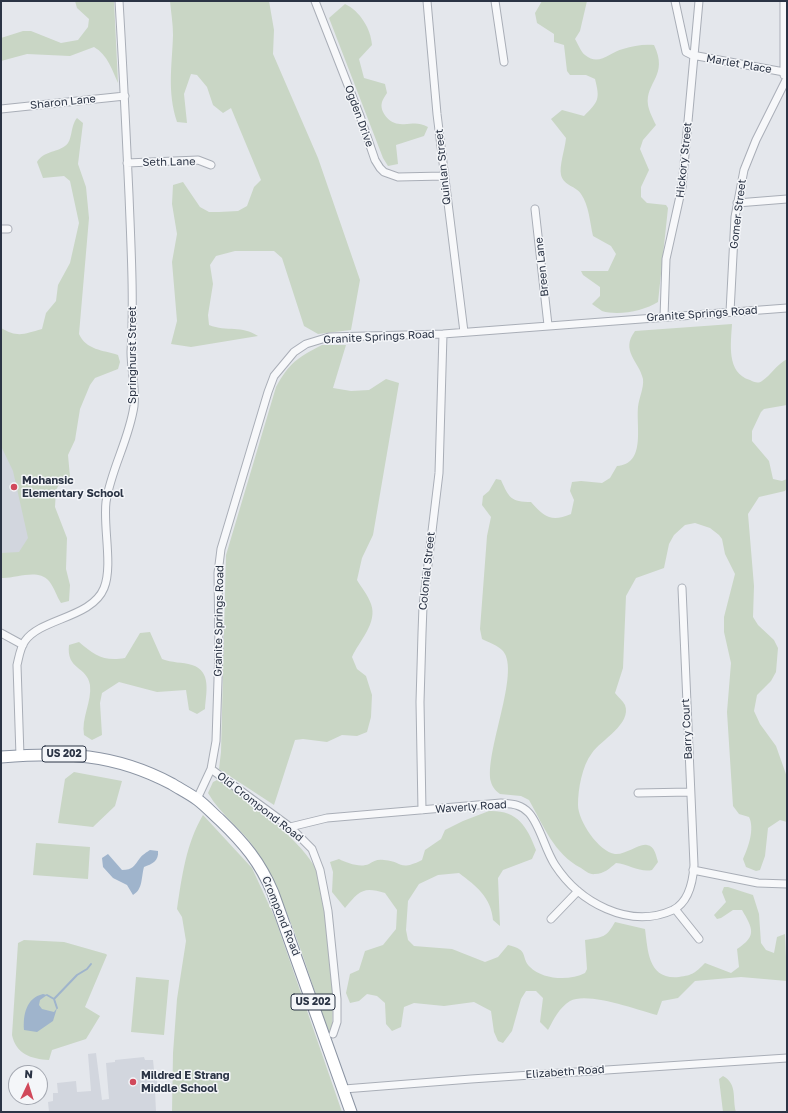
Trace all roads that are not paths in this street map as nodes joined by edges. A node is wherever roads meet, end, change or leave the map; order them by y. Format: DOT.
graph roads {
  1 [pos="119,1"];
  2 [pos="315,1"];
  3 [pos="427,1"];
  4 [pos="496,1"];
  5 [pos="675,1"];
  6 [pos="699,1"];
  7 [pos="784,1"];
  8 [pos="694,56"];
  9 [pos="504,62"];
  10 [pos="786,79"];
  11 [pos="125,96"];
  12 [pos="1,108"];
  13 [pos="127,163"];
  14 [pos="211,165"];
  15 [pos="444,176"];
  16 [pos="787,199"];
  17 [pos="737,203"];
  18 [pos="535,209"];
  19 [pos="787,308"];
  20 [pos="730,312"];
  21 [pos="664,317"];
  22 [pos="548,325"];
  23 [pos="464,332"];
  24 [pos="443,334"];
  25 [pos="682,588"];
  26 [pos="1,633"];
  27 [pos="23,645"];
  28 [pos="20,756"];
  29 [pos="1,757"];
  30 [pos="211,769"];
  31 [pos="690,792"];
  32 [pos="638,793"];
  33 [pos="197,799"];
  34 [pos="422,810"];
  35 [pos="290,827"];
  36 [pos="693,870"];
  37 [pos="787,884"];
  38 [pos="578,891"];
  39 [pos="675,909"];
  40 [pos="551,919"];
  41 [pos="699,939"];
  42 [pos="333,1034"];
  43 [pos="787,1058"];
  44 [pos="344,1089"];
  45 [pos="352,1112"];
  1 -- 11 [label="street, Springhurst Street"];
  2 -- 15 [label="street, Ogden Drive"];
  3 -- 15 [label="street, Quinlan Street"];
  4 -- 9 [label="street"];
  5 -- 8 [label="street"];
  6 -- 8 [label="street, Hickory Street"];
  7 -- 10 [label="street"];
  8 -- 10 [label="street, Marlet Place"];
  8 -- 21 [label="street, Hickory Street"];
  10 -- 17 [label="street, Gomer Street"];
  11 -- 12 [label="street, Sharon Lane"];
  11 -- 13 [label="street, Springhurst Street"];
  13 -- 14 [label="street, Seth Lane"];
  13 -- 27 [label="street, Springhurst Street"];
  15 -- 23 [label="street, Quinlan Street"];
  16 -- 17 [label="street"];
  17 -- 20 [label="street, Gomer Street"];
  18 -- 22 [label="street, Breen Lane"];
  19 -- 20 [label="street, Granite Springs Road"];
  20 -- 21 [label="street, Granite Springs Road"];
  21 -- 22 [label="street, Granite Springs Road"];
  22 -- 23 [label="street, Granite Springs Road"];
  23 -- 24 [label="street, Granite Springs Road"];
  24 -- 30 [label="street, Granite Springs Road"];
  24 -- 34 [label="street, Colonial Street"];
  25 -- 31 [label="street, Barry Court"];
  26 -- 27 [label="street"];
  27 -- 28 [label="street"];
  28 -- 29 [label="highway, Crompond Road / US 202"];
  28 -- 33 [label="highway, Crompond Road / US 202"];
  30 -- 33 [label="street, Granite Springs Road"];
  30 -- 35 [label="street, Old Crompond Road"];
  31 -- 32 [label="street"];
  31 -- 36 [label="street, Barry Court"];
  33 -- 44 [label="highway, Crompond Road / US 202"];
  34 -- 35 [label="street, Waverly Road"];
  34 -- 38 [label="street, Waverly Road"];
  35 -- 42 [label="street, Old Crompond Road"];
  36 -- 37 [label="street"];
  36 -- 39 [label="street"];
  38 -- 39 [label="street, Waverly Road"];
  38 -- 40 [label="street"];
  39 -- 41 [label="street"];
  43 -- 44 [label="street, Elizabeth Road"];
  44 -- 45 [label="highway, Crompond Road / US 202"];
}
